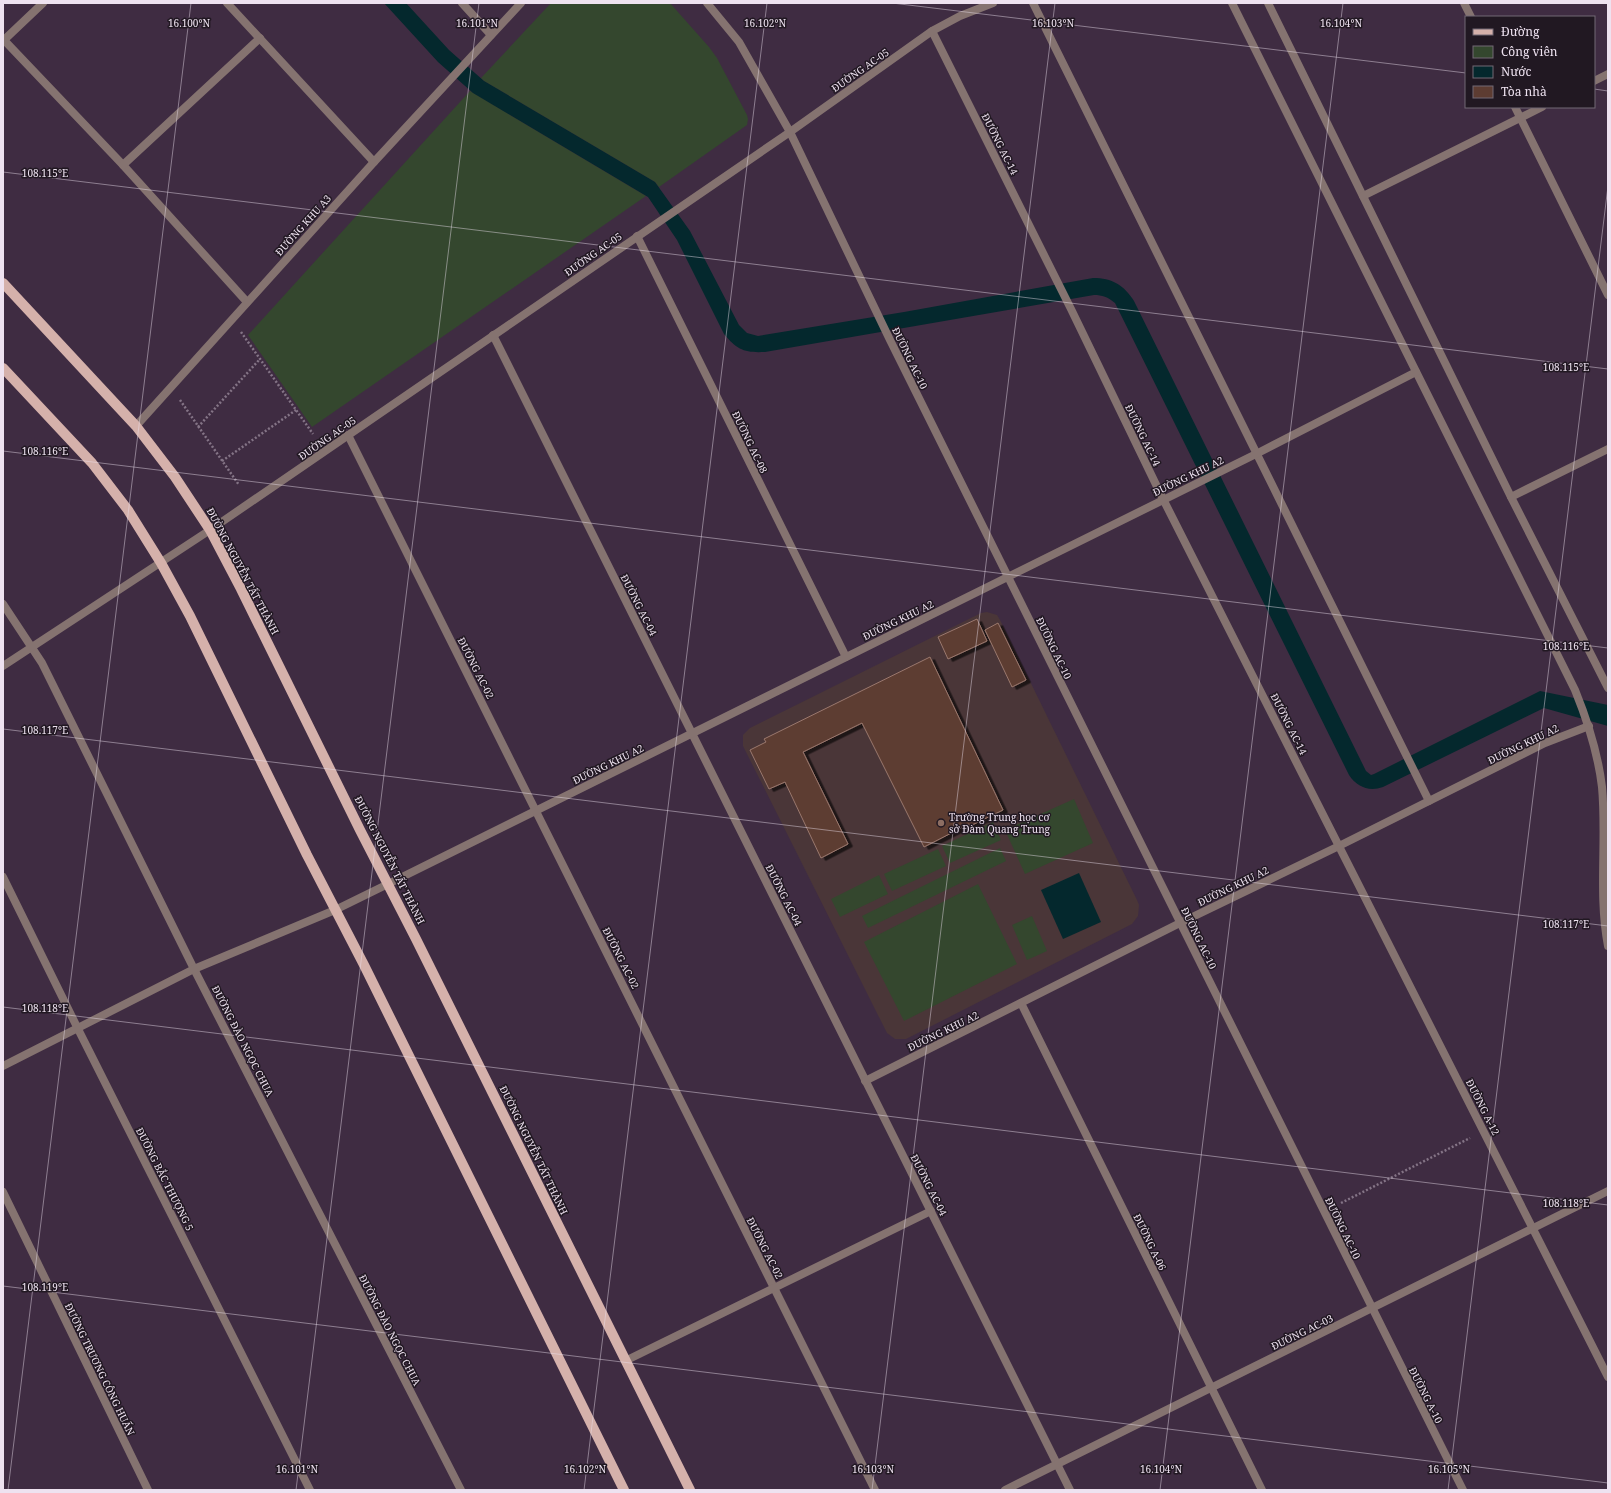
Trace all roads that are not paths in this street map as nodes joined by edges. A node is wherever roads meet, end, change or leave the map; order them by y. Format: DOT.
graph roads {
  1 [pos="44,3"];
  2 [pos="227,3"];
  3 [pos="462,3"];
  4 [pos="521,3"];
  5 [pos="708,3"];
  6 [pos="993,3"];
  7 [pos="1033,3"];
  8 [pos="1232,3"];
  9 [pos="1268,3"];
  10 [pos="1464,3"];
  11 [pos="1470,16"];
  12 [pos="932,31"];
  13 [pos="491,35"];
  14 [pos="260,38"];
  15 [pos="4,39"];
  16 [pos="1608,74"];
  17 [pos="1595,80"];
  18 [pos="1516,108"];
  19 [pos="1540,108"];
  20 [pos="1520,117"];
  21 [pos="790,132"];
  22 [pos="374,162"];
  23 [pos="123,165"];
  24 [pos="1363,196"];
  25 [pos="637,236"];
  26 [pos="3,283"];
  27 [pos="1608,295"];
  28 [pos="247,302"];
  29 [pos="493,335"];
  30 [pos="3,368"];
  31 [pos="1416,372"];
  32 [pos="136,426"];
  33 [pos="348,435"];
  34 [pos="1608,449"];
  35 [pos="1256,454"];
  36 [pos="1511,497"];
  37 [pos="1163,499"];
  38 [pos="210,530"];
  39 [pos="161,563"];
  40 [pos="1008,576"];
  41 [pos="3,604"];
  42 [pos="32,646"];
  43 [pos="846,657"];
  44 [pos="3,666"];
  45 [pos="1607,686"];
  46 [pos="1589,726"];
  47 [pos="692,734"];
  48 [pos="1428,801"];
  49 [pos="536,811"];
  50 [pos="1339,846"];
  51 [pos="3,877"];
  52 [pos="388,884"];
  53 [pos="335,910"];
  54 [pos="1180,923"];
  55 [pos="1608,946"];
  56 [pos="194,969"];
  57 [pos="1021,1003"];
  58 [pos="78,1029"];
  59 [pos="3,1066"];
  60 [pos="866,1081"];
  61 [pos="1608,1191"];
  62 [pos="3,1192"];
  63 [pos="931,1211"];
  64 [pos="1533,1228"];
  65 [pos="774,1288"];
  66 [pos="1372,1308"];
  67 [pos="625,1361"];
  68 [pos="1608,1377"];
  69 [pos="1211,1388"];
  70 [pos="1057,1464"];
  71 [pos="148,1490"];
  72 [pos="310,1490"];
  73 [pos="461,1490"];
  74 [pos="624,1490"];
  75 [pos="690,1490"];
  76 [pos="875,1490"];
  77 [pos="1005,1490"];
  78 [pos="1070,1490"];
  79 [pos="1262,1490"];
  80 [pos="1463,1490"];
  1 -- 15 [label="street"];
  2 -- 14 [label="street"];
  3 -- 13 [label="street"];
  4 -- 13 [label="street, ĐƯỜNG KHU A3"];
  5 -- 21 [label="street, ĐƯỜNG AC-10"];
  6 -- 12 [label="street, ĐƯỜNG AC-05"];
  7 -- 35 [label="street"];
  8 -- 31 [label="street"];
  9 -- 24 [label="street"];
  10 -- 11 [label="street"];
  12 -- 21 [label="street, ĐƯỜNG AC-05"];
  12 -- 37 [label="street, ĐƯỜNG AC-14"];
  13 -- 22 [label="street, ĐƯỜNG KHU A3"];
  14 -- 22 [label="street"];
  14 -- 23 [label="street"];
  15 -- 23 [label="street"];
  16 -- 17 [label="street"];
  18 -- 20 [label="street"];
  19 -- 20 [label="street"];
  20 -- 24 [label="street"];
  20 -- 27 [label="street"];
  21 -- 25 [label="street, ĐƯỜNG AC-05"];
  21 -- 40 [label="street, ĐƯỜNG AC-10"];
  22 -- 28 [label="street, ĐƯỜNG KHU A3"];
  23 -- 28 [label="street"];
  24 -- 36 [label="street"];
  25 -- 29 [label="street, ĐƯỜNG AC-05"];
  25 -- 43 [label="street, ĐƯỜNG AC-08"];
  26 -- 32 [label="main road, ĐƯỜNG NGUYỄN TẤT THÀNH"];
  28 -- 32 [label="street, ĐƯỜNG KHU A3"];
  29 -- 33 [label="street, ĐƯỜNG AC-05"];
  29 -- 47 [label="street, ĐƯỜNG AC-04"];
  30 -- 39 [label="main road"];
  31 -- 35 [label="street, ĐƯỜNG KHU A2"];
  31 -- 46 [label="street"];
  32 -- 38 [label="main road, ĐƯỜNG NGUYỄN TẤT THÀNH"];
  33 -- 38 [label="street, ĐƯỜNG AC-05"];
  33 -- 49 [label="street, ĐƯỜNG AC-02"];
  34 -- 36 [label="street"];
  35 -- 37 [label="street, ĐƯỜNG KHU A2"];
  35 -- 48 [label="street"];
  36 -- 45 [label="street"];
  37 -- 40 [label="street, ĐƯỜNG KHU A2"];
  37 -- 50 [label="street, ĐƯỜNG AC-14"];
  38 -- 39 [label="street, ĐƯỜNG AC-05"];
  38 -- 52 [label="main road, ĐƯỜNG NGUYỄN TẤT THÀNH"];
  39 -- 42 [label="street, ĐƯỜNG AC-05"];
  39 -- 53 [label="main road"];
  40 -- 43 [label="street, ĐƯỜNG KHU A2"];
  40 -- 54 [label="street, ĐƯỜNG AC-10"];
  41 -- 42 [label="street, ĐƯỜNG ĐÀO NGỌC CHUA"];
  42 -- 44 [label="street, ĐƯỜNG AC-05"];
  42 -- 56 [label="street, ĐƯỜNG ĐÀO NGỌC CHUA"];
  43 -- 47 [label="street, ĐƯỜNG KHU A2"];
  46 -- 48 [label="street, ĐƯỜNG KHU A2"];
  46 -- 55 [label="street"];
  47 -- 49 [label="street, ĐƯỜNG KHU A2"];
  47 -- 60 [label="street, ĐƯỜNG AC-04"];
  48 -- 50 [label="street, ĐƯỜNG KHU A2"];
  49 -- 52 [label="street, ĐƯỜNG KHU A2"];
  49 -- 65 [label="street, ĐƯỜNG AC-02"];
  50 -- 54 [label="street, ĐƯỜNG KHU A2"];
  50 -- 64 [label="street, ĐƯỜNG A-12"];
  51 -- 58 [label="street, ĐƯỜNG BẮC THƯỢNG 5"];
  52 -- 53 [label="street, ĐƯỜNG KHU A2"];
  52 -- 67 [label="main road, ĐƯỜNG NGUYỄN TẤT THÀNH"];
  53 -- 56 [label="street, ĐƯỜNG KHU A2"];
  53 -- 74 [label="main road"];
  54 -- 57 [label="street, ĐƯỜNG KHU A2"];
  54 -- 66 [label="street, ĐƯỜNG AC-10"];
  56 -- 58 [label="street, ĐƯỜNG KHU A2"];
  56 -- 73 [label="street, ĐƯỜNG ĐÀO NGỌC CHUA"];
  57 -- 60 [label="street, ĐƯỜNG KHU A2"];
  57 -- 69 [label="street, ĐƯỜNG A-06"];
  58 -- 59 [label="street, ĐƯỜNG KHU A2"];
  58 -- 72 [label="street, ĐƯỜNG BẮC THƯỢNG 5"];
  60 -- 63 [label="street, ĐƯỜNG AC-04"];
  61 -- 64 [label="street, ĐƯỜNG AC-03"];
  62 -- 71 [label="street, ĐƯỜNG TRƯƠNG CÔNG HUẤN"];
  63 -- 65 [label="street"];
  63 -- 70 [label="street, ĐƯỜNG AC-04"];
  64 -- 66 [label="street, ĐƯỜNG AC-03"];
  64 -- 68 [label="street, ĐƯỜNG A-12"];
  65 -- 67 [label="street"];
  65 -- 76 [label="street, ĐƯỜNG AC-02"];
  66 -- 69 [label="street, ĐƯỜNG AC-03"];
  66 -- 80 [label="street, ĐƯỜNG A-10"];
  67 -- 75 [label="main road, ĐƯỜNG NGUYỄN TẤT THÀNH"];
  69 -- 70 [label="street, ĐƯỜNG AC-03"];
  69 -- 79 [label="street, ĐƯỜNG A-06"];
  70 -- 77 [label="street, ĐƯỜNG AC-03"];
  70 -- 78 [label="street, ĐƯỜNG AC-04"];
}
